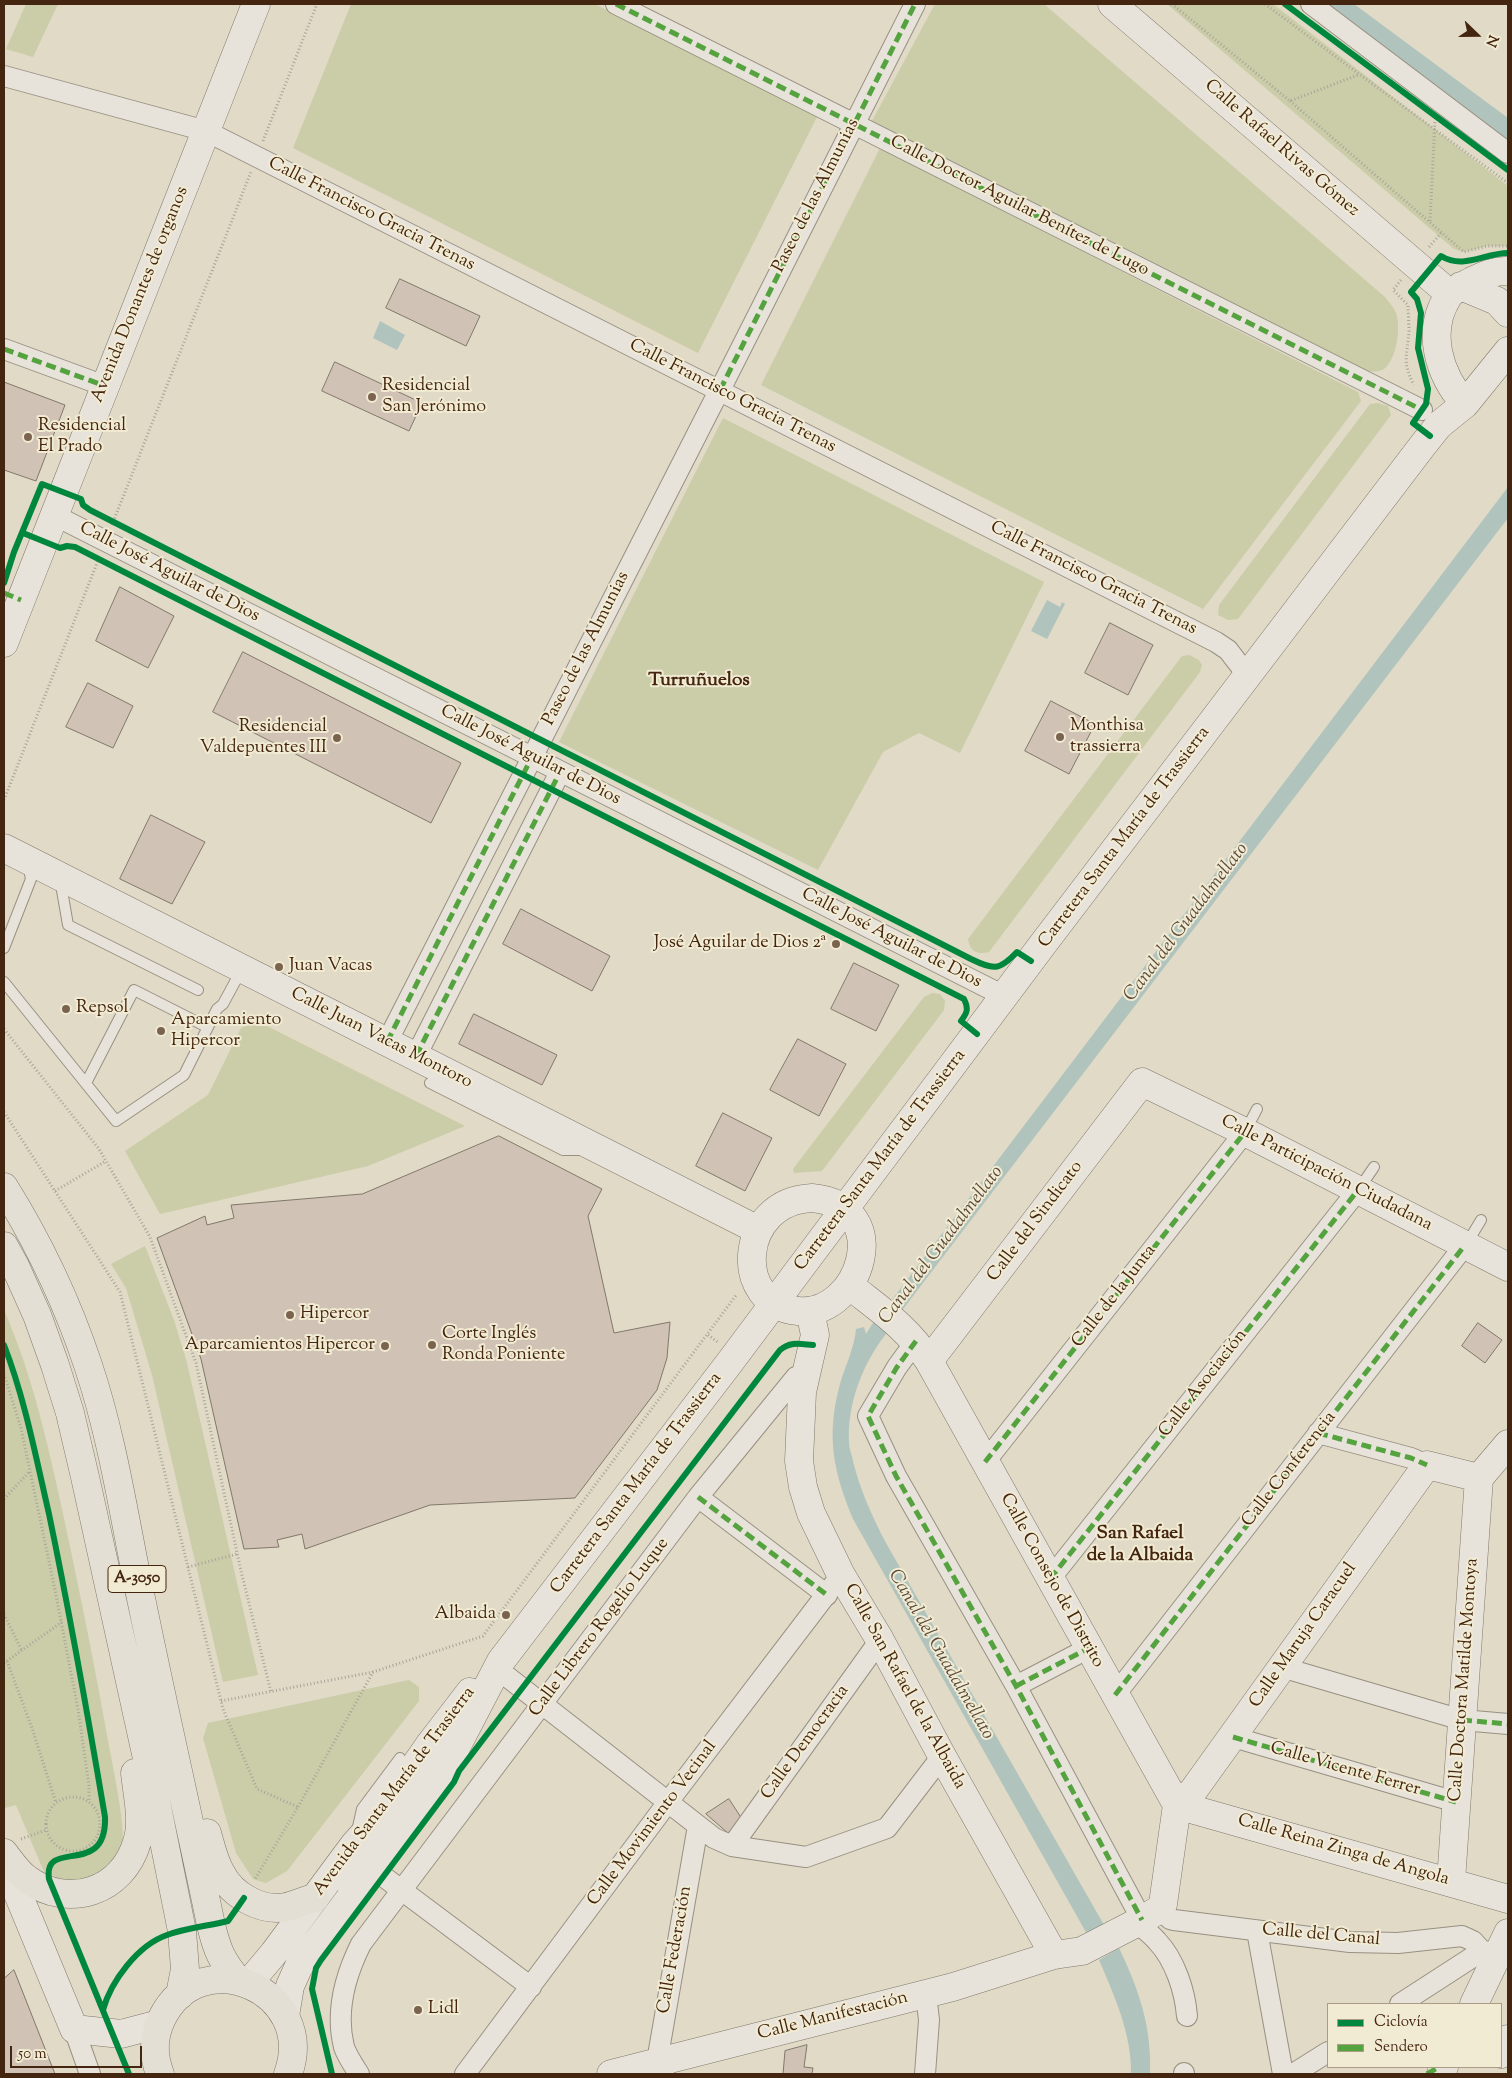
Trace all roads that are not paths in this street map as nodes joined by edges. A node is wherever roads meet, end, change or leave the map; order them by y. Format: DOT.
graph roads {
  1 [pos="256,4"];
  2 [pos="616,4"];
  3 [pos="915,4"];
  4 [pos="1112,4"];
  5 [pos="1311,4"];
  6 [pos="4,76"];
  7 [pos="853,124"];
  8 [pos="206,131"];
  9 [pos="1508,153"];
  10 [pos="1506,259"];
  11 [pos="1455,290"];
  12 [pos="1508,313"];
  13 [pos="4,349"];
  14 [pos="1507,349"];
  15 [pos="105,386"];
  16 [pos="719,390"];
  17 [pos="1465,404"];
  18 [pos="1415,407"];
  19 [pos="54,515"];
  20 [pos="12,597"];
  21 [pos="4,643"];
  22 [pos="1248,676"];
  23 [pos="532,757"];
  24 [pos="560,772"];
  25 [pos="15,854"];
  26 [pos="59,876"];
  27 [pos="4,948"];
  28 [pos="243,969"];
  29 [pos="4,982"];
  30 [pos="198,990"];
  31 [pos="1006,997"];
  32 [pos="207,1028"];
  33 [pos="387,1042"];
  34 [pos="416,1056"];
  35 [pos="1142,1082"];
  36 [pos="86,1083"];
  37 [pos="430,1083"];
  38 [pos="1251,1120"];
  39 [pos="598,1150"];
  40 [pos="1374,1167"];
  41 [pos="4,1187"];
  42 [pos="1358,1190"];
  43 [pos="845,1209"];
  44 [pos="1481,1220"];
  45 [pos="758,1230"];
  46 [pos="1465,1245"];
  47 [pos="4,1246"];
  48 [pos="1508,1267"];
  49 [pos="849,1285"];
  50 [pos="774,1302"];
  51 [pos="810,1311"];
  52 [pos="915,1342"];
  53 [pos="805,1378"];
  54 [pos="1318,1433"];
  55 [pos="1508,1444"];
  56 [pos="985,1462"];
  57 [pos="1427,1465"];
  58 [pos="1479,1478"];
  59 [pos="698,1497"];
  60 [pos="1050,1579"];
  61 [pos="834,1585"];
  62 [pos="112,1603"];
  63 [pos="880,1640"];
  64 [pos="1089,1648"];
  65 [pos="152,1651"];
  66 [pos="1281,1667"];
  67 [pos="496,1668"];
  68 [pos="1016,1686"];
  69 [pos="1114,1695"];
  70 [pos="542,1704"];
  71 [pos="1462,1720"];
  72 [pos="1508,1724"];
  73 [pos="1233,1737"];
  74 [pos="942,1756"];
  75 [pos="400,1758"];
  76 [pos="668,1802"];
  77 [pos="1456,1802"];
  78 [pos="1177,1805"];
  79 [pos="387,1825"];
  80 [pos="698,1826"];
  81 [pos="354,1845"];
  82 [pos="732,1846"];
  83 [pos="7,1852"];
  84 [pos="372,1868"];
  85 [pos="1451,1881"];
  86 [pos="402,1890"];
  87 [pos="315,1898"];
  88 [pos="1508,1898"];
  89 [pos="336,1915"];
  90 [pos="1146,1917"];
  91 [pos="1257,1930"];
  92 [pos="1496,1946"];
  93 [pos="1054,1955"];
  94 [pos="243,1982"];
  95 [pos="532,1987"];
  96 [pos="926,1994"];
  97 [pos="180,1995"];
  98 [pos="1402,2003"];
  99 [pos="1474,2003"];
  100 [pos="285,2016"];
  101 [pos="1188,2016"];
  102 [pos="159,2024"];
  103 [pos="74,2029"];
  104 [pos="121,2034"];
  105 [pos="1508,2039"];
  106 [pos="1502,2052"];
  107 [pos="1327,2053"];
  108 [pos="158,2067"];
  109 [pos="662,2067"];
  110 [pos="293,2068"];
  111 [pos="90,2074"];
  112 [pos="359,2074"];
  113 [pos="465,2074"];
  114 [pos="611,2074"];
  115 [pos="925,2074"];
  116 [pos="1282,2074"];
  117 [pos="1293,2074"];
  1 -- 8 [label="street, Avenida Donantes de organos"];
  2 -- 7 [label="street, Calle Doctor Aguilar Benítez de Lugo"];
  3 -- 7 [label="street, Paseo de las Almunias"];
  4 -- 11 [label="street, Calle Rafael Rivas Gómez"];
  5 -- 9 [label="street"];
  6 -- 8 [label="street, Calle Francisco Gracia Trenas"];
  7 -- 16 [label="street, Paseo de las Almunias"];
  7 -- 18 [label="street, Calle Doctor Aguilar Benítez de Lugo"];
  8 -- 15 [label="street, Avenida Donantes de organos"];
  8 -- 16 [label="street, Calle Francisco Gracia Trenas"];
  10 -- 11 [label="street"];
  11 -- 12 [label="street, Calle Rafael Rivas Gómez"];
  11 -- 17 [label="street"];
  13 -- 15 [label="street"];
  14 -- 17 [label="street, Carretera Santa María de Trassierra"];
  15 -- 19 [label="street, Avenida Donantes de organos"];
  16 -- 22 [label="street, Calle Francisco Gracia Trenas"];
  16 -- 23 [label="street, Paseo de las Almunias"];
  17 -- 22 [label="street, Carretera Santa María de Trassierra"];
  19 -- 20 [label="street, Avenida Donantes de organos"];
  19 -- 23 [label="street, Calle José Aguilar de Dios"];
  20 -- 21 [label="street, Avenida Donantes de organos"];
  22 -- 31 [label="street, Carretera Santa María de Trassierra"];
  23 -- 24 [label="street, Calle José Aguilar de Dios"];
  23 -- 33 [label="street, Paseo de las Almunias"];
  24 -- 31 [label="street, Calle José Aguilar de Dios"];
  24 -- 34 [label="street"];
  25 -- 26 [label="street, Calle Juan Vacas Montoro"];
  25 -- 27 [label="lane"];
  26 -- 28 [label="street, Calle Juan Vacas Montoro"];
  26 -- 30 [label="lane"];
  28 -- 32 [label="lane"];
  28 -- 33 [label="street, Calle Juan Vacas Montoro"];
  29 -- 36 [label="lane"];
  31 -- 43 [label="street, Carretera Santa María de Trassierra"];
  32 -- 36 [label="lane"];
  32 -- 36 [label="lane"];
  33 -- 34 [label="street, Calle Juan Vacas Montoro"];
  34 -- 39 [label="street, Calle Juan Vacas Montoro"];
  35 -- 38 [label="street, Calle Participación Ciudadana"];
  35 -- 52 [label="street, Calle del Sindicato"];
  37 -- 39 [label="lane"];
  38 -- 42 [label="street, Calle Participación Ciudadana"];
  38 -- 56 [label="street, Calle de la Junta"];
  39 -- 45 [label="street, Calle Juan Vacas Montoro"];
  40 -- 42 [label="lane"];
  41 -- 65 [label="highway, A-3050"];
  42 -- 46 [label="street, Calle Participación Ciudadana"];
  42 -- 60 [label="street, Calle Asociación"];
  43 -- 45 [label="street"];
  43 -- 49 [label="street"];
  43 -- 50 [label="street, Carretera Santa María de Trassierra"];
  44 -- 46 [label="lane"];
  45 -- 50 [label="street"];
  46 -- 48 [label="street, Calle Participación Ciudadana"];
  46 -- 54 [label="street, Calle Conferencia"];
  47 -- 62 [label="highway, A-3050"];
  49 -- 51 [label="street"];
  49 -- 52 [label="street, Calle Consejo de Distrito"];
  50 -- 51 [label="street"];
  50 -- 67 [label="street, Carretera Santa María de Trassierra"];
  51 -- 53 [label="street, Calle San Rafael de la Albaida"];
  52 -- 56 [label="street, Calle Consejo de Distrito"];
  52 -- 68 [label="street"];
  53 -- 59 [label="street, Calle Librero Rogelio Luque"];
  53 -- 61 [label="street, Calle San Rafael de la Albaida"];
  54 -- 57 [label="street"];
  54 -- 69 [label="street, Calle Conferencia"];
  55 -- 58 [label="street"];
  56 -- 60 [label="street, Calle Consejo de Distrito"];
  57 -- 58 [label="street"];
  57 -- 66 [label="street, Calle Maruja Caracuel"];
  58 -- 71 [label="street, Calle Doctora Matilde Montoya"];
  59 -- 61 [label="street"];
  59 -- 70 [label="street, Calle Librero Rogelio Luque"];
  60 -- 64 [label="street, Calle Consejo de Distrito"];
  61 -- 63 [label="street, Calle San Rafael de la Albaida"];
  61 -- 76 [label="street, Calle Movimiento Vecinal"];
  62 -- 83 [label="highway"];
  62 -- 97 [label="highway, A-3050"];
  63 -- 74 [label="street, Calle San Rafael de la Albaida"];
  63 -- 82 [label="street, Calle Democracia"];
  64 -- 68 [label="street"];
  64 -- 69 [label="street, Calle Consejo de Distrito"];
  65 -- 87 [label="highway"];
  65 -- 94 [label="highway, A-3050"];
  66 -- 71 [label="street"];
  66 -- 73 [label="street, Calle Maruja Caracuel"];
  67 -- 70 [label="street"];
  67 -- 81 [label="street, Avenida Santa María de Trasierra"];
  67 -- 84 [label="street, Avenida Santa María de Trasierra"];
  68 -- 90 [label="street"];
  69 -- 78 [label="street, Calle Consejo de Distrito"];
  70 -- 76 [label="street"];
  70 -- 86 [label="street, Calle Librero Rogelio Luque"];
  71 -- 72 [label="street"];
  71 -- 77 [label="street, Calle Doctora Matilde Montoya"];
  73 -- 77 [label="street, Calle Vicente Ferrer"];
  73 -- 78 [label="street, Calle Maruja Caracuel"];
  74 -- 82 [label="street"];
  74 -- 93 [label="street, Calle San Rafael de la Albaida"];
  75 -- 81 [label="lane"];
  76 -- 80 [label="street"];
  76 -- 95 [label="street, Calle Movimiento Vecinal"];
  77 -- 85 [label="street, Calle Doctora Matilde Montoya"];
  78 -- 85 [label="street, Calle Reina Zinga de Angola"];
  78 -- 90 [label="street"];
  79 -- 89 [label="lane"];
  80 -- 82 [label="street"];
  80 -- 109 [label="street, Calle Federación"];
  81 -- 87 [label="street, Avenida Santa María de Trasierra"];
  83 -- 103 [label="street"];
  84 -- 86 [label="street"];
  84 -- 89 [label="street, Avenida Santa María de Trasierra"];
  85 -- 88 [label="street, Calle Reina Zinga de Angola"];
  86 -- 95 [label="street"];
  86 -- 112 [label="street, Calle Librero Rogelio Luque"];
  87 -- 94 [label="street, Avenida Santa María de Trasierra"];
  89 -- 100 [label="street, Avenida Santa María de Trasierra"];
  90 -- 91 [label="street, Calle del Canal"];
  90 -- 93 [label="street"];
  90 -- 101 [label="street"];
  91 -- 92 [label="street, Calle del Canal"];
  91 -- 116 [label="street"];
  92 -- 98 [label="street"];
  92 -- 99 [label="street"];
  93 -- 96 [label="street, Calle Manifestación"];
  94 -- 97 [label="highway, A-3050"];
  94 -- 100 [label="highway, A-3050"];
  95 -- 113 [label="street, Calle Movimiento Vecinal"];
  96 -- 109 [label="street, Calle Manifestación"];
  96 -- 115 [label="street"];
  97 -- 102 [label="highway, A-3050"];
  100 -- 110 [label="highway, A-3050"];
  102 -- 104 [label="street"];
  102 -- 108 [label="highway, A-3050"];
  103 -- 104 [label="street"];
  103 -- 111 [label="street"];
  104 -- 108 [label="street"];
  105 -- 106 [label="street"];
  107 -- 117 [label="street"];
  109 -- 114 [label="street, Calle Manifestación"];
}
